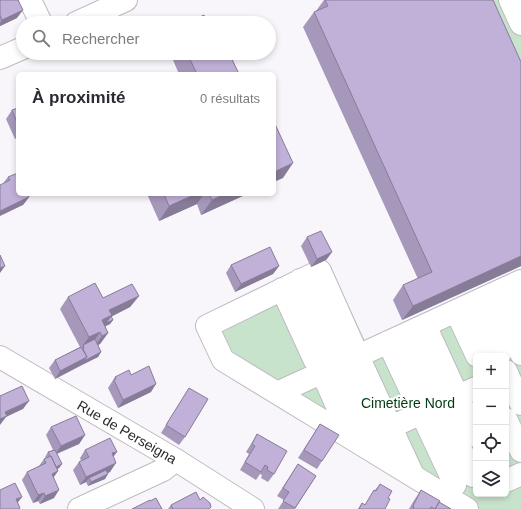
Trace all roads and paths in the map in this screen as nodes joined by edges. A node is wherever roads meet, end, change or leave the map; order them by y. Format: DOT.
graph roads {
  1 [pos="30,0"];
  2 [pos="126,0"];
  3 [pos="510,0"];
  4 [pos="38,16"];
  5 [pos="91,16"];
  6 [pos="521,24"];
  7 [pos="16,51"];
  8 [pos="0,58"];
  9 [pos="291,285"];
  10 [pos="466,307"];
  11 [pos="521,317"];
  12 [pos="476,353"];
  13 [pos="497,353"];
  14 [pos="521,354"];
  15 [pos="347,355"];
  16 [pos="0,357"];
  17 [pos="509,372"];
  18 [pos="301,381"];
  19 [pos="270,389"];
  20 [pos="521,404"];
  21 [pos="442,406"];
  22 [pos="318,418"];
  23 [pos="509,425"];
  24 [pos="473,433"];
  25 [pos="351,438"];
  26 [pos="521,451"];
  27 [pos="380,455"];
  28 [pos="521,455"];
  29 [pos="176,460"];
  30 [pos="508,461"];
  31 [pos="521,474"];
  32 [pos="413,475"];
  33 [pos="509,480"];
  34 [pos="460,490"];
  35 [pos="79,509"];
  36 [pos="253,509"];
  1 -- 4 [label="street"];
  2 -- 5 [label="street"];
  3 -- 6 [label="street"];
  7 -- 8 [label="street"];
  9 -- 15 [label="street"];
  9 -- 15 [label="street"];
  9 -- 19 [label="street"];
  10 -- 11 [label="street"];
  10 -- 12 [label="street"];
  10 -- 13 [label="street"];
  10 -- 14 [label="street"];
  10 -- 15 [label="street"];
  10 -- 21 [label="street"];
  10 -- 21 [label="street"];
  15 -- 18 [label="street"];
  15 -- 19 [label="street"];
  15 -- 21 [label="street"];
  15 -- 21 [label="street"];
  15 -- 25 [label="street"];
  15 -- 27 [label="street"];
  16 -- 29 [label="street, Rue de Perseigna"];
  17 -- 20 [label="street"];
  18 -- 19 [label="street"];
  18 -- 22 [label="street"];
  19 -- 22 [label="street"];
  21 -- 24 [label="street"];
  21 -- 32 [label="street"];
  21 -- 34 [label="street"];
  21 -- 34 [label="street"];
  22 -- 25 [label="street"];
  23 -- 26 [label="street"];
  25 -- 27 [label="street"];
  27 -- 32 [label="street"];
  28 -- 30 [label="street"];
  29 -- 35 [label="street"];
  29 -- 36 [label="street, Rue de Perseigna"];
  31 -- 33 [label="street"];
  32 -- 34 [label="street"];
}
